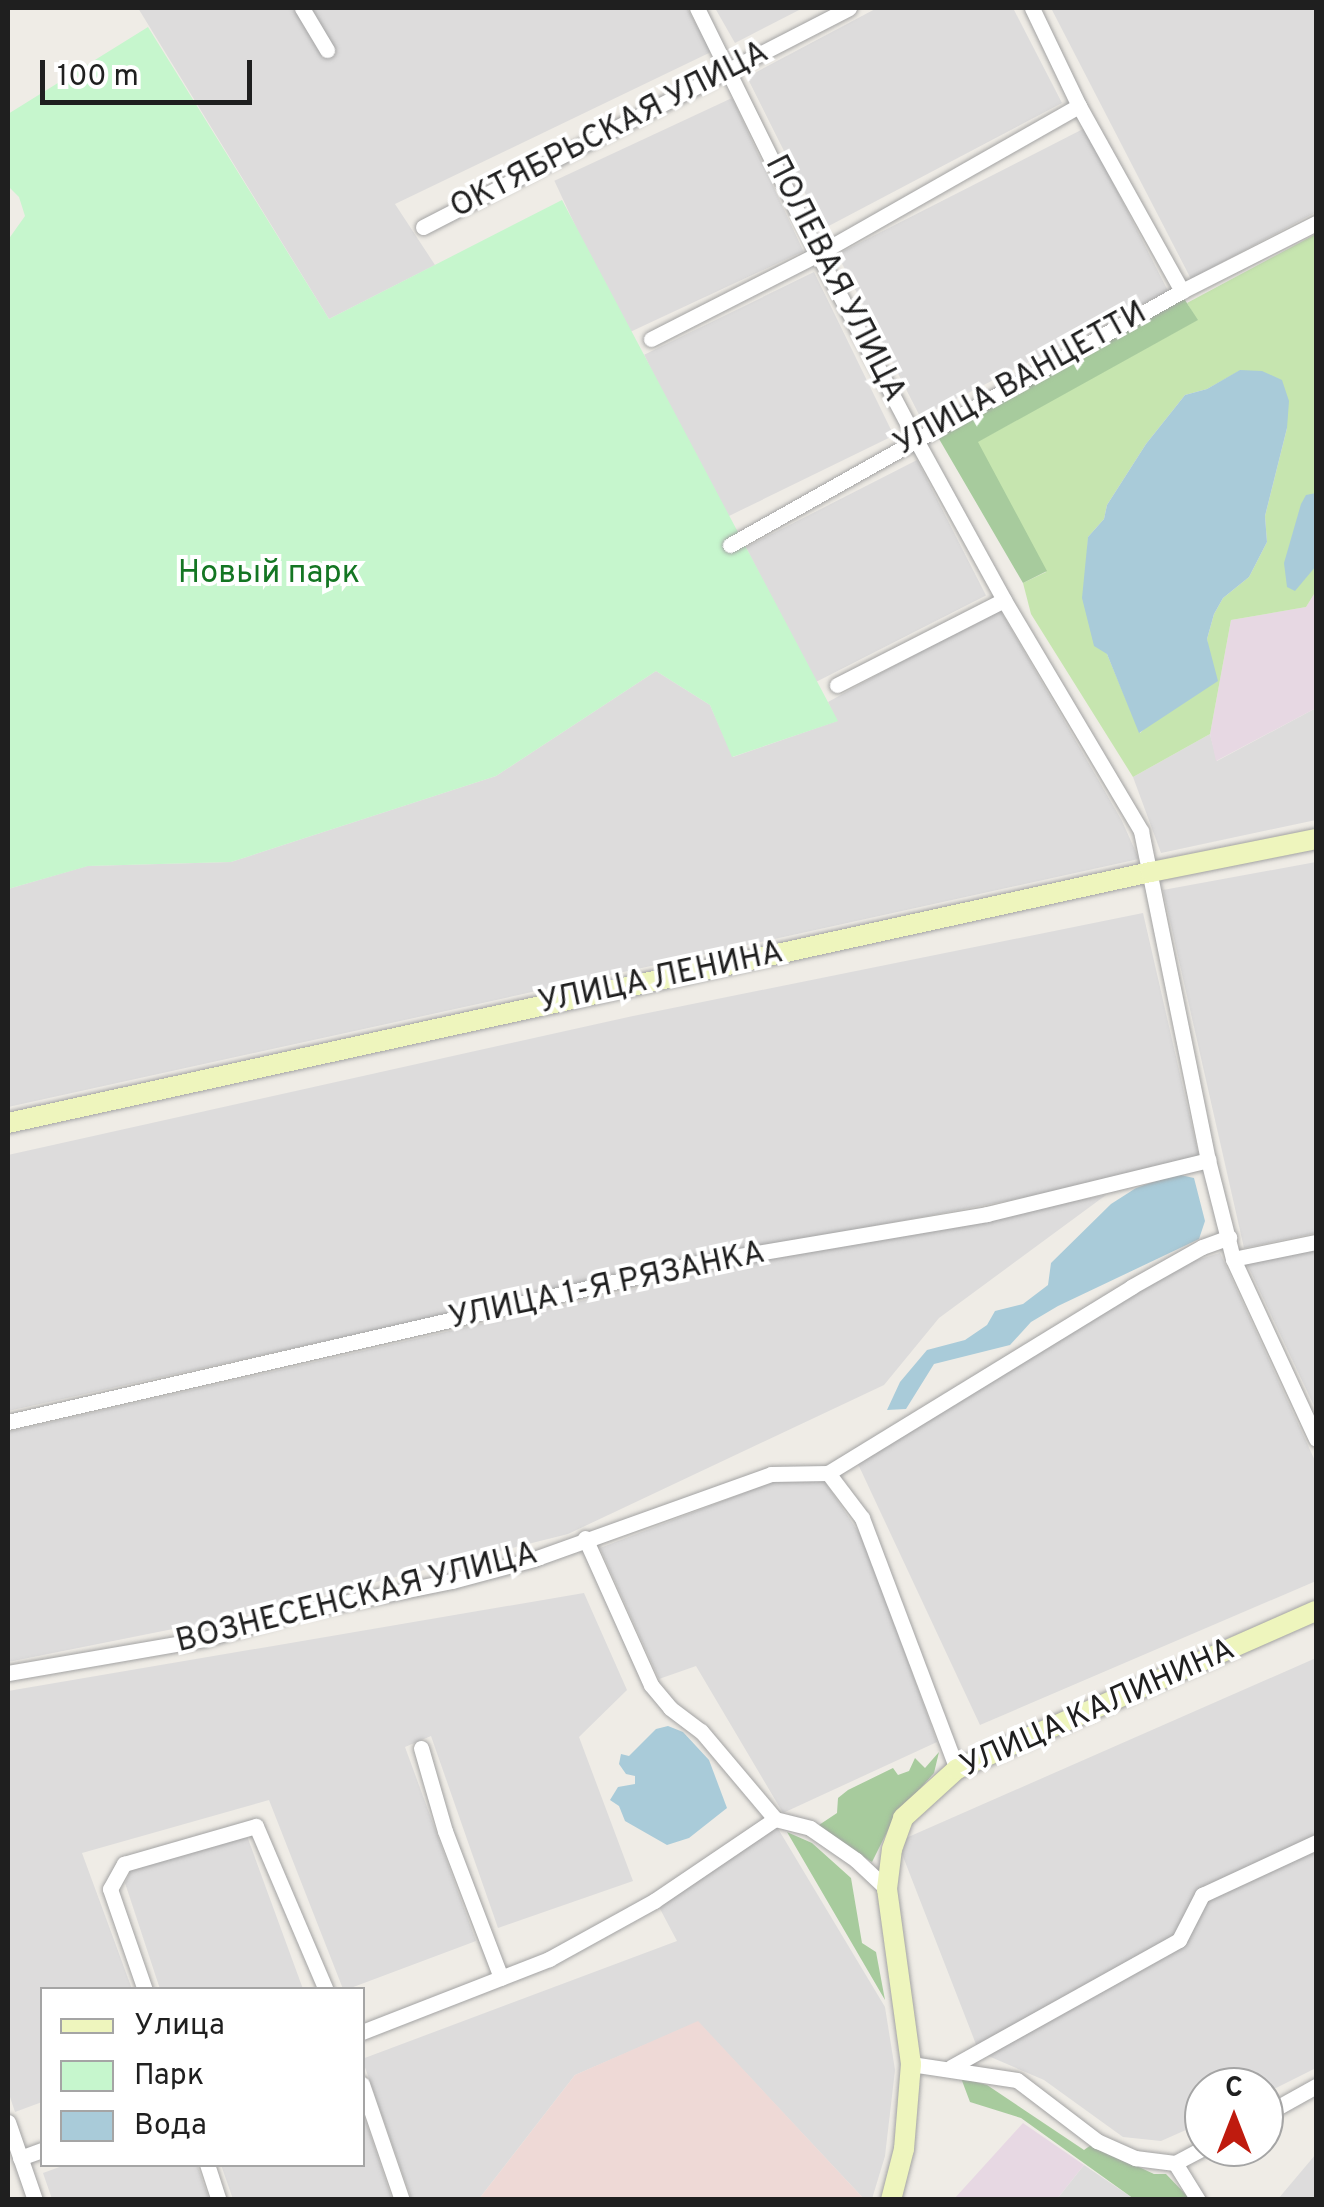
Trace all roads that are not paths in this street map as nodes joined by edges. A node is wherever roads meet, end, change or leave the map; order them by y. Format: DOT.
graph roads {
  1 [pos="302,8"];
  2 [pos="697,8"];
  3 [pos="849,8"];
  4 [pos="1032,8"];
  5 [pos="327,50"];
  6 [pos="730,70"];
  7 [pos="1079,106"];
  8 [pos="1316,224"];
  9 [pos="424,226"];
  10 [pos="818,254"];
  11 [pos="1182,291"];
  12 [pos="651,340"];
  13 [pos="915,438"];
  14 [pos="730,545"];
  15 [pos="1004,600"];
  16 [pos="837,685"];
  17 [pos="1316,839"];
  18 [pos="1151,872"];
  19 [pos="8,1123"];
  20 [pos="1208,1160"];
  21 [pos="1230,1237"];
  22 [pos="1316,1242"];
  23 [pos="1234,1259"];
  24 [pos="8,1422"];
  25 [pos="1316,1438"];
  26 [pos="828,1473"];
  27 [pos="585,1538"];
  28 [pos="1316,1611"];
  29 [pos="8,1673"];
  30 [pos="421,1748"];
  31 [pos="957,1769"];
  32 [pos="776,1819"];
  33 [pos="1316,1842"];
  34 [pos="887,1889"];
  35 [pos="501,1978"];
  36 [pos="144,1987"];
  37 [pos="325,1987"];
  38 [pos="365,2031"];
  39 [pos="911,2064"];
  40 [pos="950,2067"];
  41 [pos="1316,2086"];
  42 [pos="365,2093"];
  43 [pos="1284,2103"];
  44 [pos="8,2122"];
  45 [pos="40,2151"];
  46 [pos="20,2158"];
  47 [pos="1184,2158"];
  48 [pos="1175,2163"];
  49 [pos="208,2167"];
  50 [pos="35,2200"];
  51 [pos="219,2200"];
  52 [pos="402,2200"];
  53 [pos="891,2200"];
  54 [pos="1198,2200"];
  1 -- 5 [label="street"];
  2 -- 6 [label="street, ПОЛЕВАЯ УЛИЦА"];
  3 -- 6 [label="street, ОКТЯБРЬСКАЯ УЛИЦА"];
  4 -- 7 [label="street"];
  6 -- 9 [label="street, ОКТЯБРЬСКАЯ УЛИЦА"];
  6 -- 10 [label="street, ПОЛЕВАЯ УЛИЦА"];
  7 -- 10 [label="street"];
  7 -- 11 [label="street"];
  8 -- 11 [label="street, УЛИЦА ВАНЦЕТТИ"];
  10 -- 12 [label="street"];
  10 -- 13 [label="street, ПОЛЕВАЯ УЛИЦА"];
  11 -- 13 [label="street, УЛИЦА ВАНЦЕТТИ"];
  13 -- 14 [label="street, УЛИЦА ВАНЦЕТТИ"];
  13 -- 15 [label="street, ПОЛЕВАЯ УЛИЦА"];
  15 -- 16 [label="street"];
  15 -- 18 [label="street, ПОЛЕВАЯ УЛИЦА"];
  17 -- 18 [label="street, УЛИЦА ЛЕНИНА"];
  18 -- 19 [label="street, УЛИЦА ЛЕНИНА"];
  18 -- 20 [label="street, ПОЛЕВАЯ УЛИЦА"];
  20 -- 21 [label="street, ПОЛЕВАЯ УЛИЦА"];
  20 -- 24 [label="street, УЛИЦА 1-Я РЯЗАНКА"];
  21 -- 23 [label="street, ПОЛЕВАЯ УЛИЦА"];
  21 -- 26 [label="street"];
  22 -- 23 [label="street"];
  23 -- 25 [label="street, ПОЛЕВАЯ УЛИЦА"];
  26 -- 27 [label="street, ВОЗНЕСЕНСКАЯ УЛИЦА"];
  26 -- 31 [label="street"];
  27 -- 29 [label="street, ВОЗНЕСЕНСКАЯ УЛИЦА"];
  27 -- 32 [label="street"];
  28 -- 31 [label="street, УЛИЦА КАЛИНИНА"];
  30 -- 35 [label="street"];
  31 -- 34 [label="street, УЛИЦА КАЛИНИНА"];
  32 -- 34 [label="street"];
  32 -- 35 [label="street"];
  33 -- 40 [label="street"];
  34 -- 39 [label="street, УЛИЦА КАЛИНИНА"];
  35 -- 38 [label="street"];
  36 -- 37 [label="street"];
  39 -- 40 [label="street"];
  39 -- 53 [label="street, УЛИЦА КАЛИНИНА"];
  40 -- 48 [label="street"];
  41 -- 43 [label="street"];
  42 -- 52 [label="street"];
  44 -- 46 [label="street"];
  45 -- 46 [label="street"];
  46 -- 50 [label="street"];
  47 -- 48 [label="street"];
  48 -- 54 [label="street"];
  49 -- 51 [label="street"];
}
